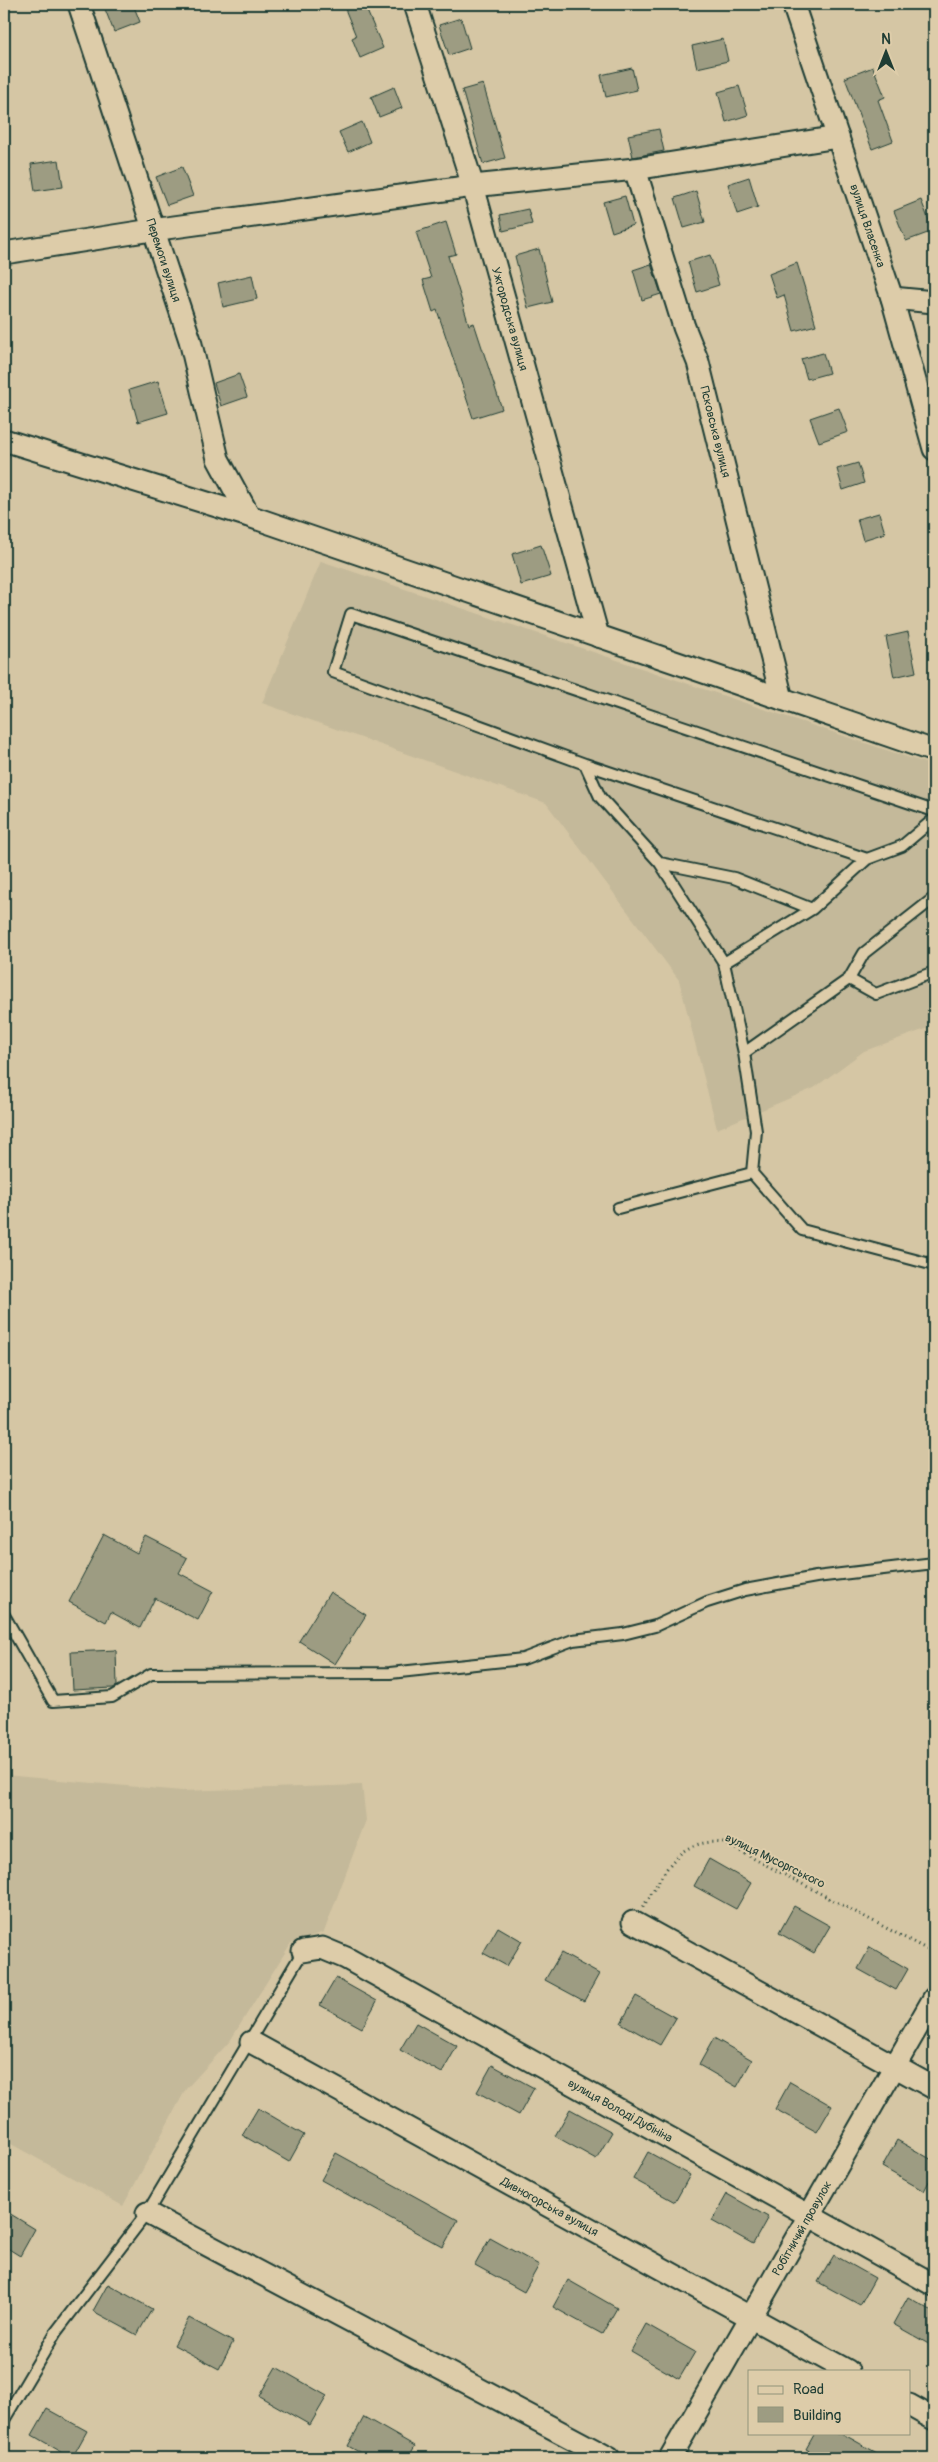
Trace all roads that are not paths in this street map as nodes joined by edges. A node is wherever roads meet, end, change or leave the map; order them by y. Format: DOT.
graph roads {
  1 [pos="79,4"];
  2 [pos="415,4"];
  3 [pos="793,4"];
  4 [pos="838,136"];
  5 [pos="636,170"];
  6 [pos="473,186"];
  7 [pos="152,230"];
  8 [pos="4,253"];
  9 [pos="892,298"];
  10 [pos="934,302"];
  11 [pos="4,440"];
  12 [pos="934,449"];
  13 [pos="249,516"];
  14 [pos="598,636"];
  15 [pos="782,699"];
  16 [pos="934,751"];
  17 [pos="586,764"];
  18 [pos="934,811"];
  19 [pos="934,819"];
  20 [pos="867,858"];
  21 [pos="660,863"];
  22 [pos="934,898"];
  23 [pos="812,909"];
  24 [pos="724,963"];
  25 [pos="934,972"];
  26 [pos="849,980"];
  27 [pos="744,1053"];
  28 [pos="752,1173"];
  29 [pos="618,1208"];
  30 [pos="934,1265"];
  31 [pos="934,1563"];
  32 [pos="4,1615"];
  33 [pos="633,1922"];
  34 [pos="303,1952"];
  35 [pos="934,1998"];
  36 [pos="251,2042"];
  37 [pos="895,2066"];
  38 [pos="934,2088"];
  39 [pos="147,2213"];
  40 [pos="810,2216"];
  41 [pos="934,2285"];
  42 [pos="753,2317"];
  43 [pos="846,2370"];
  44 [pos="910,2406"];
  45 [pos="934,2419"];
  46 [pos="4,2420"];
  47 [pos="609,2458"];
  48 [pos="670,2458"];
  1 -- 7 [label="street, Перемоги вулиця"];
  2 -- 6 [label="street, Ужгородська вулиця"];
  3 -- 4 [label="street, вулиця Власенка"];
  4 -- 5 [label="street"];
  4 -- 9 [label="street, вулиця Власенка"];
  5 -- 6 [label="street"];
  5 -- 15 [label="street, Псковська вулиця"];
  6 -- 7 [label="street"];
  6 -- 14 [label="street, Ужгородська вулиця"];
  7 -- 8 [label="street"];
  7 -- 13 [label="street, Перемоги вулиця"];
  9 -- 10 [label="street"];
  9 -- 12 [label="street, вулиця Власенка"];
  11 -- 13 [label="street"];
  13 -- 14 [label="street"];
  14 -- 15 [label="street"];
  15 -- 16 [label="street"];
  17 -- 18 [label="lane"];
  17 -- 20 [label="lane"];
  17 -- 21 [label="lane"];
  19 -- 20 [label="lane"];
  20 -- 23 [label="lane"];
  21 -- 23 [label="lane"];
  21 -- 24 [label="lane"];
  22 -- 26 [label="lane"];
  23 -- 24 [label="lane"];
  24 -- 27 [label="lane"];
  25 -- 26 [label="lane"];
  26 -- 27 [label="lane"];
  27 -- 28 [label="lane"];
  28 -- 29 [label="lane"];
  28 -- 30 [label="lane"];
  31 -- 32 [label="lane"];
  33 -- 37 [label="street"];
  34 -- 36 [label="lane"];
  34 -- 40 [label="street, вулиця Володі Дубініна"];
  35 -- 37 [label="street, Робітничий провулок"];
  36 -- 39 [label="lane"];
  36 -- 42 [label="street, Дивногорська вулиця"];
  37 -- 38 [label="street"];
  37 -- 40 [label="street, Робітничий провулок"];
  39 -- 46 [label="lane"];
  39 -- 47 [label="street"];
  40 -- 41 [label="street, вулиця Володі Дубініна"];
  40 -- 42 [label="street, Робітничий провулок"];
  42 -- 43 [label="street, Дивногорська вулиця"];
  42 -- 48 [label="street, Робітничий провулок"];
  44 -- 45 [label="street"];
}
